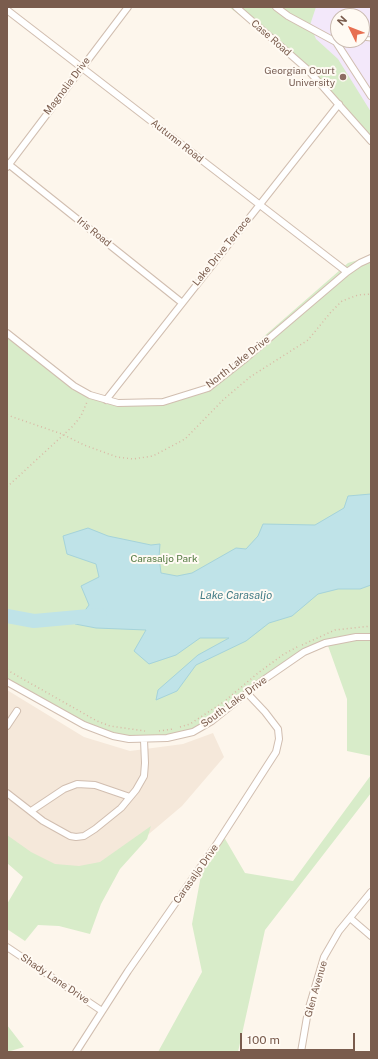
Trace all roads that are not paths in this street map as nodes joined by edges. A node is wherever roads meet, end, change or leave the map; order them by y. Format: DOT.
graph roads {
  1 [pos="128,7"];
  2 [pos="236,7"];
  3 [pos="276,7"];
  4 [pos="7,10"];
  5 [pos="330,37"];
  6 [pos="341,48"];
  7 [pos="81,68"];
  8 [pos="371,96"];
  9 [pos="339,104"];
  10 [pos="371,141"];
  11 [pos="8,164"];
  12 [pos="260,204"];
  13 [pos="371,258"];
  14 [pos="347,272"];
  15 [pos="181,302"];
  16 [pos="7,333"];
  17 [pos="106,400"];
  18 [pos="371,637"];
  19 [pos="7,682"];
  20 [pos="248,694"];
  21 [pos="17,711"];
  22 [pos="7,726"];
  23 [pos="144,740"];
  24 [pos="7,793"];
  25 [pos="130,797"];
  26 [pos="31,811"];
  27 [pos="371,892"];
  28 [pos="350,918"];
  29 [pos="371,936"];
  30 [pos="7,947"];
  31 [pos="102,1011"];
  32 [pos="76,1052"];
  33 [pos="301,1052"];
  1 -- 7 [label="street, Magnolia Drive"];
  2 -- 9 [label="street, Case Road"];
  3 -- 5 [label="street"];
  4 -- 7 [label="street, Autumn Road"];
  6 -- 8 [label="street"];
  7 -- 11 [label="street, Magnolia Drive"];
  7 -- 12 [label="street, Autumn Road"];
  9 -- 10 [label="street, Case Road"];
  9 -- 12 [label="street, Lake Drive Terrace"];
  11 -- 15 [label="street, Iris Road"];
  12 -- 14 [label="street, Autumn Road"];
  12 -- 15 [label="street, Lake Drive Terrace"];
  13 -- 14 [label="street, North Lake Drive"];
  14 -- 17 [label="street, North Lake Drive"];
  15 -- 17 [label="street, Lake Drive Terrace"];
  16 -- 17 [label="street, North Lake Drive"];
  18 -- 20 [label="street, South Lake Drive"];
  19 -- 23 [label="street, South Lake Drive"];
  20 -- 23 [label="street, South Lake Drive"];
  20 -- 31 [label="street, Carasaljo Drive"];
  21 -- 22 [label="street"];
  23 -- 25 [label="street"];
  24 -- 26 [label="street"];
  25 -- 26 [label="street"];
  25 -- 26 [label="street"];
  27 -- 28 [label="street, Glen Avenue"];
  28 -- 29 [label="street"];
  28 -- 33 [label="street, Glen Avenue"];
  30 -- 31 [label="street, Shady Lane Drive"];
  31 -- 32 [label="street, Carasaljo Drive"];
}
